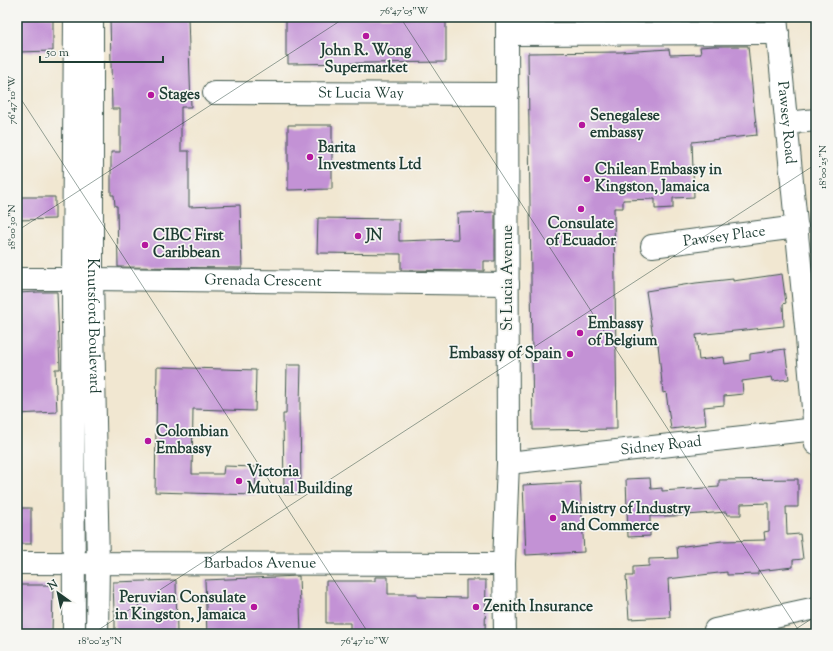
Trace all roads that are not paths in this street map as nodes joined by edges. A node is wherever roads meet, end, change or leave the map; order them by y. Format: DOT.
graph roads {
  1 [pos="75,17"];
  2 [pos="92,17"];
  3 [pos="777,25"];
  4 [pos="507,26"];
  5 [pos="214,93"];
  6 [pos="508,94"];
  7 [pos="816,120"];
  8 [pos="787,123"];
  9 [pos="797,227"];
  10 [pos="652,246"];
  11 [pos="17,279"];
  12 [pos="82,279"];
  13 [pos="508,284"];
  14 [pos="816,434"];
  15 [pos="508,463"];
  16 [pos="17,563"];
  17 [pos="75,563"];
  18 [pos="98,563"];
  19 [pos="504,564"];
  20 [pos="816,608"];
  21 [pos="715,630"];
  22 [pos="74,634"];
  23 [pos="96,634"];
  24 [pos="505,634"];
  1 -- 12 [label="street, Knutsford Boulevard"];
  2 -- 12 [label="street, Knutsford Boulevard"];
  3 -- 4 [label="street"];
  3 -- 8 [label="street, Pawsey Road"];
  4 -- 6 [label="street, St Lucia Avenue"];
  5 -- 6 [label="street, St Lucia Way"];
  6 -- 13 [label="street, St Lucia Avenue"];
  7 -- 8 [label="street"];
  8 -- 9 [label="street, Pawsey Road"];
  9 -- 10 [label="street, Pawsey Place"];
  9 -- 14 [label="street, Pawsey Road"];
  11 -- 12 [label="street, Grenada Crescent"];
  12 -- 13 [label="street, Grenada Crescent"];
  12 -- 17 [label="street, Knutsford Boulevard"];
  12 -- 18 [label="street, Knutsford Boulevard"];
  13 -- 15 [label="street, St Lucia Avenue"];
  14 -- 15 [label="street, Sidney Road"];
  15 -- 19 [label="street, St Lucia Avenue"];
  16 -- 17 [label="street, Barbados Avenue"];
  17 -- 18 [label="street, Barbados Avenue"];
  17 -- 22 [label="street, Knutsford Boulevard"];
  18 -- 19 [label="street, Barbados Avenue"];
  18 -- 23 [label="street, Knutsford Boulevard"];
  19 -- 24 [label="street, St Lucia Avenue"];
  20 -- 21 [label="street"];
}
